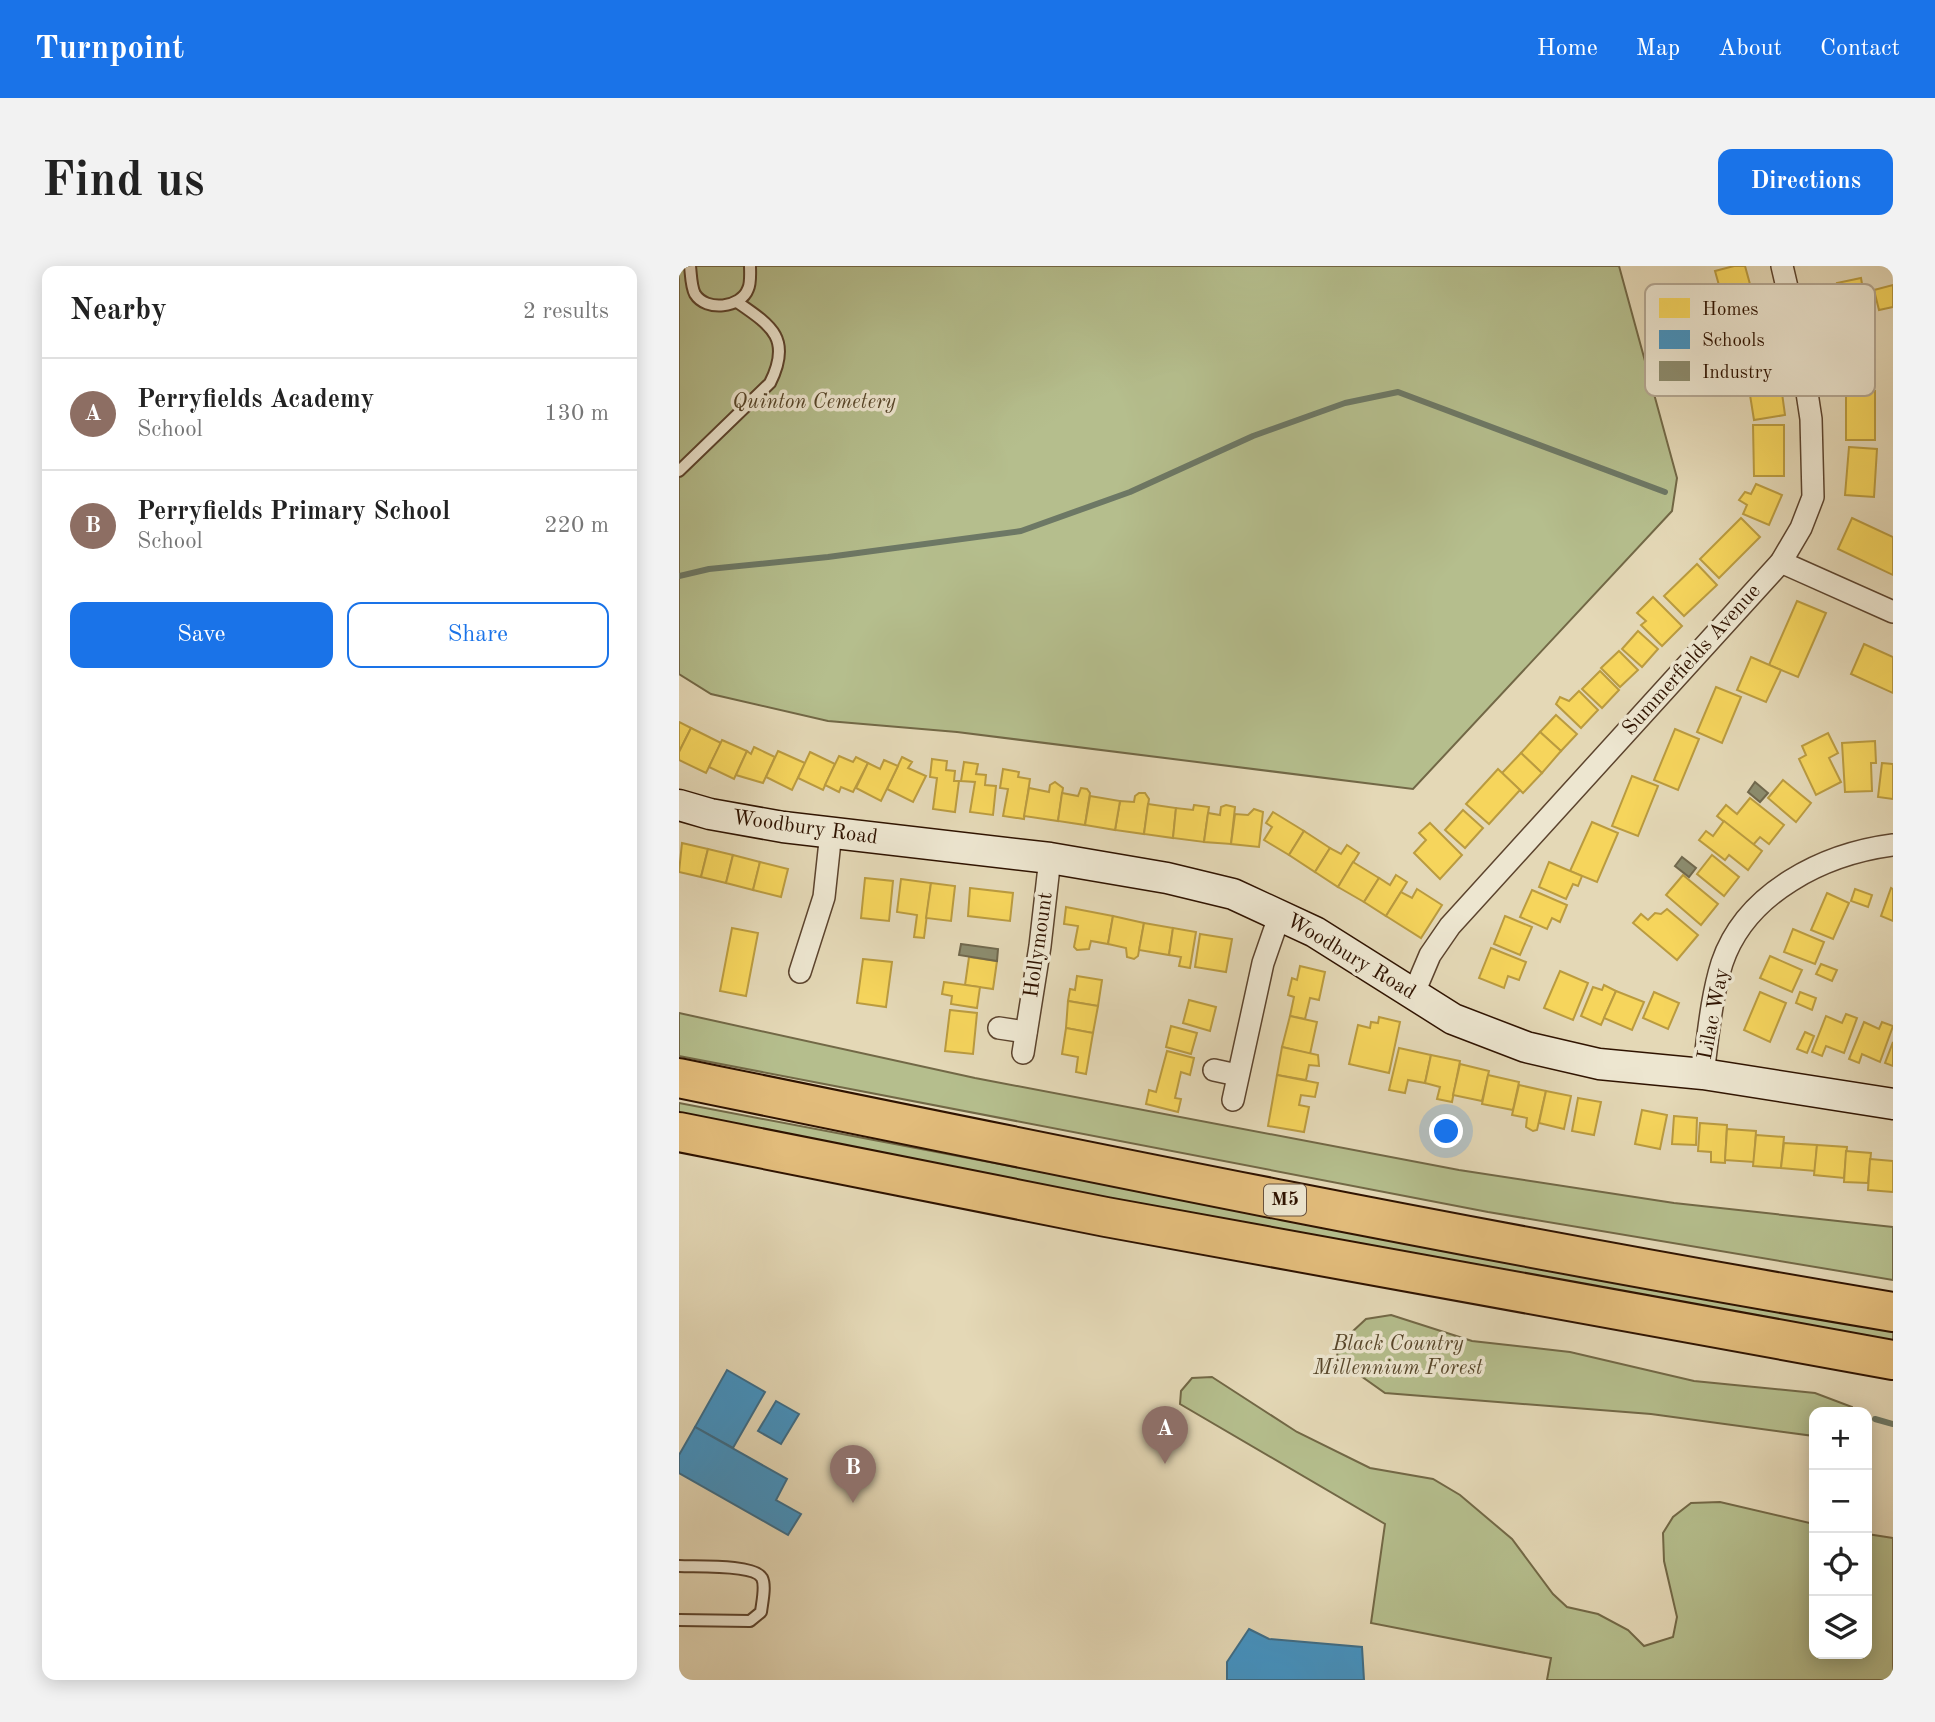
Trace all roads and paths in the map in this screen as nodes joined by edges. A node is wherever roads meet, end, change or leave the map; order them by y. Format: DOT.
graph roads {
  1 [pos="690,266"];
  2 [pos="750,266"];
  3 [pos="1782,266"];
  4 [pos="1786,284"];
  5 [pos="737,302"];
  6 [pos="1807,396"];
  7 [pos="679,471"];
  8 [pos="1781,562"];
  9 [pos="1893,612"];
  10 [pos="679,805"];
  11 [pos="831,832"];
  12 [pos="1893,845"];
  13 [pos="1050,858"];
  14 [pos="1280,914"];
  15 [pos="800,972"];
  16 [pos="1412,995"];
  17 [pos="999,1028"];
  18 [pos="1213,1070"];
  19 [pos="1237,1074"];
  20 [pos="1703,1074"];
  21 [pos="679,1078"];
  22 [pos="1233,1100"];
  23 [pos="1893,1104"];
  24 [pos="679,1132"];
  25 [pos="1893,1312"];
  26 [pos="1893,1360"];
  27 [pos="679,1566"];
  28 [pos="679,1620"];
  1 -- 5 [label="lane"];
  2 -- 5 [label="lane"];
  3 -- 4 [label="street, Summerfields Avenue"];
  5 -- 7 [label="lane"];
  6 -- 8 [label="street, Summerfields Avenue"];
  8 -- 9 [label="street"];
  8 -- 16 [label="street, Summerfields Avenue"];
  10 -- 11 [label="street, Woodbury Road"];
  11 -- 13 [label="street, Woodbury Road"];
  11 -- 15 [label="street"];
  12 -- 20 [label="street, Lilac Way"];
  13 -- 14 [label="street, Woodbury Road"];
  13 -- 17 [label="street, Hollymount"];
  14 -- 16 [label="street, Woodbury Road"];
  14 -- 19 [label="street"];
  16 -- 20 [label="street, Woodbury Road"];
  18 -- 19 [label="street"];
  19 -- 22 [label="street"];
  20 -- 23 [label="street, Woodbury Road"];
  21 -- 25 [label="highway, M5"];
  24 -- 26 [label="highway, M5"];
  27 -- 28 [label="lane"];
}
